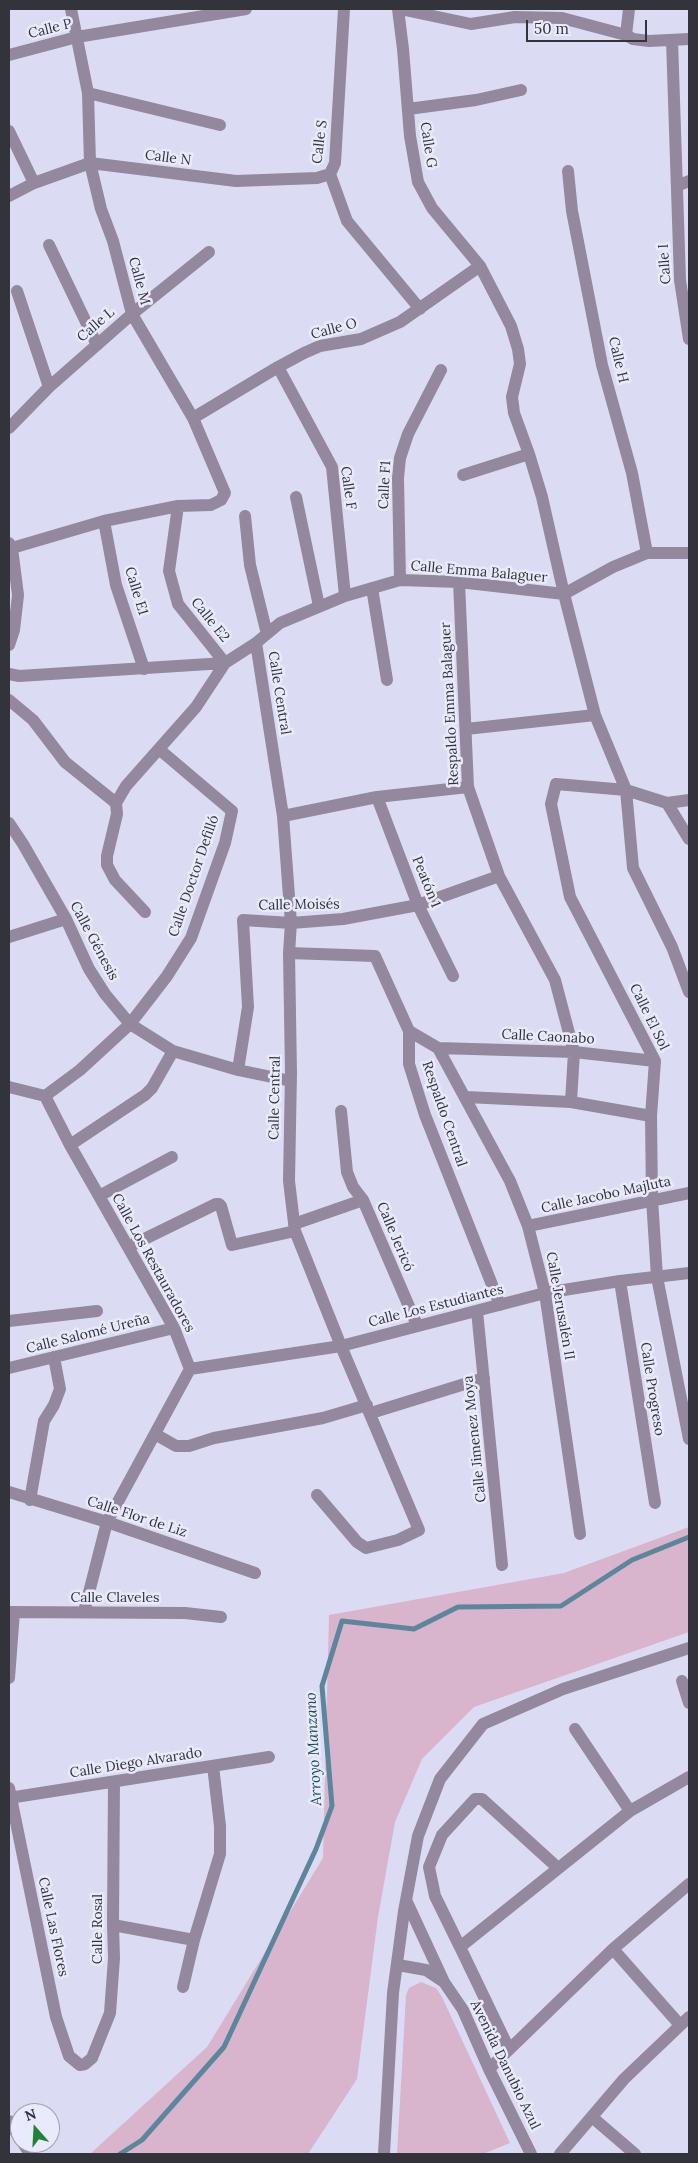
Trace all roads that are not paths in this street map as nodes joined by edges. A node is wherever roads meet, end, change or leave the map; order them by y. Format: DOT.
graph roads {
  1 [pos="71,9"];
  2 [pos="246,9"];
  3 [pos="344,9"];
  4 [pos="399,9"];
  5 [pos="629,9"];
  6 [pos="233,10"];
  7 [pos="626,35"];
  8 [pos="78,37"];
  9 [pos="689,39"];
  10 [pos="672,40"];
  11 [pos="9,55"];
  12 [pos="521,90"];
  13 [pos="88,93"];
  14 [pos="408,110"];
  15 [pos="220,126"];
  16 [pos="9,131"];
  17 [pos="90,163"];
  18 [pos="568,171"];
  19 [pos="330,174"];
  20 [pos="689,181"];
  21 [pos="34,183"];
  22 [pos="676,186"];
  23 [pos="9,196"];
  24 [pos="49,245"];
  25 [pos="209,252"];
  26 [pos="480,266"];
  27 [pos="685,278"];
  28 [pos="17,291"];
  29 [pos="420,309"];
  30 [pos="132,314"];
  31 [pos="689,339"];
  32 [pos="97,345"];
  33 [pos="278,366"];
  34 [pos="440,370"];
  35 [pos="49,387"];
  36 [pos="193,418"];
  37 [pos="9,428"];
  38 [pos="530,454"];
  39 [pos="463,475"];
  40 [pos="296,497"];
  41 [pos="178,506"];
  42 [pos="245,516"];
  43 [pos="104,521"];
  44 [pos="10,545"];
  45 [pos="647,553"];
  46 [pos="689,553"];
  47 [pos="400,580"];
  48 [pos="459,582"];
  49 [pos="372,588"];
  50 [pos="564,594"];
  51 [pos="345,596"];
  52 [pos="319,606"];
  53 [pos="267,634"];
  54 [pos="256,643"];
  55 [pos="9,645"];
  56 [pos="225,663"];
  57 [pos="144,669"];
  58 [pos="9,674"];
  59 [pos="387,680"];
  60 [pos="9,700"];
  61 [pos="595,715"];
  62 [pos="466,729"];
  63 [pos="160,750"];
  64 [pos="468,787"];
  65 [pos="626,790"];
  66 [pos="377,797"];
  67 [pos="689,800"];
  68 [pos="116,803"];
  69 [pos="667,803"];
  70 [pos="283,816"];
  71 [pos="9,823"];
  72 [pos="689,839"];
  73 [pos="499,876"];
  74 [pos="418,905"];
  75 [pos="145,912"];
  76 [pos="66,919"];
  77 [pos="291,923"];
  78 [pos="9,937"];
  79 [pos="289,953"];
  80 [pos="453,976"];
  81 [pos="689,992"];
  82 [pos="130,1024"];
  83 [pos="408,1031"];
  84 [pos="438,1048"];
  85 [pos="173,1051"];
  86 [pos="574,1052"];
  87 [pos="655,1060"];
  88 [pos="238,1070"];
  89 [pos="291,1081"];
  90 [pos="9,1087"];
  91 [pos="45,1096"];
  92 [pos="466,1097"];
  93 [pos="571,1102"];
  94 [pos="341,1111"];
  95 [pos="651,1116"];
  96 [pos="70,1145"];
  97 [pos="172,1157"];
  98 [pos="689,1193"];
  99 [pos="99,1196"];
  100 [pos="652,1199"];
  101 [pos="363,1200"];
  102 [pos="528,1226"];
  103 [pos="295,1228"];
  104 [pos="128,1247"];
  105 [pos="689,1273"];
  106 [pos="657,1277"];
  107 [pos="620,1281"];
  108 [pos="545,1293"];
  109 [pos="500,1305"];
  110 [pos="97,1311"];
  111 [pos="477,1311"];
  112 [pos="9,1322"];
  113 [pos="417,1325"];
  114 [pos="174,1328"];
  115 [pos="341,1346"];
  116 [pos="54,1357"];
  117 [pos="9,1368"];
  118 [pos="190,1369"];
  119 [pos="484,1378"];
  120 [pos="369,1409"];
  121 [pos="155,1434"];
  122 [pos="689,1439"];
  123 [pos="9,1492"];
  124 [pos="316,1495"];
  125 [pos="30,1500"];
  126 [pos="655,1503"];
  127 [pos="107,1522"];
  128 [pos="580,1534"];
  129 [pos="502,1566"];
  130 [pos="254,1573"];
  131 [pos="11,1612"];
  132 [pos="84,1612"];
  133 [pos="220,1617"];
  134 [pos="689,1648"];
  135 [pos="9,1678"];
  136 [pos="682,1682"];
  137 [pos="689,1703"];
  138 [pos="575,1728"];
  139 [pos="269,1757"];
  140 [pos="213,1766"];
  141 [pos="689,1777"];
  142 [pos="114,1782"];
  143 [pos="10,1795"];
  144 [pos="630,1811"];
  145 [pos="558,1868"];
  146 [pos="689,1884"];
  147 [pos="406,1900"];
  148 [pos="113,1925"];
  149 [pos="194,1940"];
  150 [pos="460,1947"];
  151 [pos="613,1949"];
  152 [pos="398,1964"];
  153 [pos="444,1982"];
  154 [pos="183,1987"];
  155 [pos="685,2021"];
  156 [pos="509,2049"];
  157 [pos="80,2065"];
  158 [pos="489,2069"];
  159 [pos="592,2117"];
  160 [pos="384,2154"];
  161 [pos="531,2154"];
  162 [pos="560,2154"];
  163 [pos="635,2154"];
  1 -- 8 [label="street, Calle M"];
  2 -- 6 [label="street, Calle P"];
  3 -- 19 [label="street, Calle S"];
  4 -- 7 [label="street"];
  4 -- 14 [label="street, Calle G"];
  5 -- 7 [label="street"];
  6 -- 8 [label="street, Calle P"];
  7 -- 10 [label="street"];
  8 -- 11 [label="street, Calle P"];
  8 -- 13 [label="street, Calle M"];
  9 -- 10 [label="street"];
  10 -- 22 [label="street, Calle I"];
  12 -- 14 [label="street"];
  13 -- 15 [label="street"];
  13 -- 17 [label="street, Calle M"];
  14 -- 26 [label="street, Calle G"];
  16 -- 21 [label="street"];
  17 -- 19 [label="street, Calle N"];
  17 -- 21 [label="street, Calle N"];
  17 -- 30 [label="street, Calle M"];
  18 -- 45 [label="street, Calle H"];
  19 -- 29 [label="street, Calle S"];
  20 -- 22 [label="street"];
  21 -- 23 [label="street, Calle N"];
  22 -- 27 [label="street, Calle I"];
  24 -- 32 [label="street"];
  25 -- 30 [label="street, Calle L"];
  26 -- 29 [label="street, Calle O"];
  26 -- 38 [label="street, Calle G"];
  27 -- 31 [label="street, Calle I"];
  28 -- 35 [label="street"];
  29 -- 33 [label="street, Calle O"];
  30 -- 32 [label="street, Calle L"];
  30 -- 36 [label="street, Calle M"];
  32 -- 35 [label="street, Calle L"];
  33 -- 36 [label="street, Calle O"];
  33 -- 51 [label="street, Calle F"];
  34 -- 47 [label="street, Calle F1"];
  35 -- 37 [label="street, Calle L"];
  36 -- 41 [label="street, Calle M"];
  38 -- 39 [label="street"];
  38 -- 50 [label="street, Calle G"];
  40 -- 52 [label="street"];
  41 -- 43 [label="street"];
  41 -- 56 [label="street, Calle E2"];
  42 -- 53 [label="street"];
  43 -- 44 [label="street"];
  43 -- 57 [label="street, Calle E1"];
  44 -- 55 [label="street"];
  45 -- 46 [label="street, Calle Emma Balaguer"];
  45 -- 50 [label="street, Calle Emma Balaguer"];
  47 -- 48 [label="street, Calle Emma Balaguer"];
  47 -- 49 [label="street, Calle Emma Balaguer"];
  48 -- 50 [label="street, Calle Emma Balaguer"];
  48 -- 62 [label="street, Respaldo Emma Balaguer"];
  49 -- 51 [label="street, Calle Emma Balaguer"];
  49 -- 59 [label="street"];
  50 -- 61 [label="street, Calle G"];
  51 -- 52 [label="street, Calle Emma Balaguer"];
  52 -- 53 [label="street, Calle Emma Balaguer"];
  53 -- 54 [label="street, Calle Emma Balaguer"];
  54 -- 56 [label="street, Calle Emma Balaguer"];
  54 -- 70 [label="street, Calle Central"];
  56 -- 57 [label="street, Calle Emma Balaguer"];
  56 -- 63 [label="street"];
  57 -- 58 [label="street, Calle Emma Balaguer"];
  60 -- 68 [label="street"];
  61 -- 62 [label="street"];
  61 -- 65 [label="street, Calle G"];
  62 -- 64 [label="street, Respaldo Emma Balaguer"];
  63 -- 68 [label="street"];
  63 -- 82 [label="street, Calle Doctor Defilló"];
  64 -- 66 [label="street"];
  64 -- 73 [label="street, Respaldo Emma Balaguer"];
  65 -- 69 [label="street, Calle El Sol"];
  65 -- 81 [label="street, Calle G"];
  65 -- 87 [label="street, Calle El Sol"];
  66 -- 70 [label="street"];
  66 -- 74 [label="street, Peatón 1"];
  67 -- 69 [label="street, Calle El Sol"];
  68 -- 75 [label="street"];
  69 -- 72 [label="street"];
  70 -- 77 [label="street, Calle Central"];
  71 -- 76 [label="street, Calle Génesis"];
  73 -- 74 [label="street, Calle Moisés"];
  73 -- 86 [label="street, Respaldo Emma Balaguer"];
  74 -- 77 [label="street, Calle Moisés"];
  74 -- 80 [label="street, Peatón 1"];
  76 -- 78 [label="street"];
  76 -- 82 [label="street, Calle Génesis"];
  77 -- 79 [label="street, Calle Central"];
  77 -- 88 [label="street, Calle Moisés"];
  79 -- 83 [label="street, Respaldo Central"];
  79 -- 89 [label="street, Calle Central"];
  82 -- 85 [label="street, Calle Génesis"];
  82 -- 91 [label="street, Calle Doctor Defilló"];
  83 -- 84 [label="street"];
  83 -- 109 [label="street, Respaldo Central"];
  84 -- 86 [label="street, Calle Caonabo"];
  84 -- 92 [label="street, Calle Jerusalén II"];
  85 -- 88 [label="street, Calle Génesis"];
  85 -- 96 [label="street"];
  86 -- 87 [label="street, Calle Caonabo"];
  86 -- 93 [label="street, Respaldo Emma Balaguer"];
  87 -- 95 [label="street, Calle El Sol"];
  88 -- 89 [label="street, Calle Génesis"];
  89 -- 103 [label="street, Calle Central"];
  90 -- 91 [label="street"];
  91 -- 96 [label="street, Calle Los Restauradores"];
  92 -- 93 [label="street"];
  92 -- 102 [label="street, Calle Jerusalén II"];
  93 -- 95 [label="street"];
  94 -- 101 [label="street"];
  95 -- 100 [label="street, Calle El Sol"];
  96 -- 99 [label="street, Calle Los Restauradores"];
  97 -- 99 [label="street"];
  98 -- 100 [label="street, Calle Jacobo Majluta"];
  99 -- 104 [label="street, Calle Los Restauradores"];
  100 -- 102 [label="street, Calle Jacobo Majluta"];
  100 -- 106 [label="street, Calle El Sol"];
  101 -- 103 [label="street, Calle Jericó"];
  101 -- 113 [label="street, Calle Jericó"];
  102 -- 108 [label="street, Calle Jerusalén II"];
  103 -- 104 [label="street, Calle Jericó"];
  103 -- 115 [label="street, Calle Central"];
  104 -- 114 [label="street, Calle Los Restauradores"];
  105 -- 106 [label="street, Calle Los Estudiantes"];
  106 -- 107 [label="street, Calle Los Estudiantes"];
  106 -- 122 [label="street, Calle El Sol"];
  107 -- 108 [label="street, Calle Los Estudiantes"];
  107 -- 126 [label="street, Calle Progreso"];
  108 -- 109 [label="street, Calle Los Estudiantes"];
  108 -- 128 [label="street, Calle Jerusalén II"];
  109 -- 111 [label="street, Calle Los Estudiantes"];
  110 -- 112 [label="street"];
  111 -- 113 [label="street, Calle Los Estudiantes"];
  111 -- 119 [label="street, Calle Jimenez Moya"];
  113 -- 115 [label="street, Calle Los Estudiantes"];
  114 -- 116 [label="street, Calle Salomé Ureña"];
  114 -- 118 [label="street, Calle Los Restauradores"];
  115 -- 118 [label="street, Calle Los Estudiantes"];
  115 -- 120 [label="street, Calle Central"];
  116 -- 117 [label="street, Calle Salomé Ureña"];
  116 -- 125 [label="street"];
  118 -- 121 [label="street"];
  119 -- 120 [label="street"];
  119 -- 129 [label="street, Calle Jimenez Moya"];
  120 -- 121 [label="street"];
  120 -- 124 [label="street, Calle Central"];
  121 -- 127 [label="street"];
  123 -- 125 [label="street, Calle Flor de Liz"];
  125 -- 127 [label="street, Calle Flor de Liz"];
  127 -- 130 [label="street, Calle Flor de Liz"];
  127 -- 132 [label="street"];
  131 -- 132 [label="street, Calle Claveles"];
  131 -- 135 [label="street"];
  132 -- 133 [label="street, Calle Claveles"];
  134 -- 147 [label="street"];
  136 -- 137 [label="street"];
  138 -- 144 [label="street"];
  139 -- 140 [label="street, Calle Diego Alvarado"];
  140 -- 142 [label="street, Calle Diego Alvarado"];
  140 -- 149 [label="street"];
  141 -- 144 [label="street"];
  142 -- 143 [label="street, Calle Diego Alvarado"];
  142 -- 148 [label="street, Calle Rosal"];
  143 -- 157 [label="street, Calle Las Flores"];
  144 -- 145 [label="street"];
  145 -- 150 [label="street"];
  145 -- 150 [label="street"];
  146 -- 151 [label="street"];
  147 -- 152 [label="street"];
  147 -- 153 [label="street"];
  148 -- 149 [label="street"];
  148 -- 157 [label="street, Calle Rosal"];
  149 -- 154 [label="street"];
  150 -- 156 [label="street"];
  151 -- 155 [label="street"];
  151 -- 156 [label="street"];
  152 -- 153 [label="street, Avenida Danubio Azul"];
  152 -- 160 [label="street"];
  153 -- 158 [label="street, Avenida Danubio Azul"];
  155 -- 159 [label="street"];
  156 -- 158 [label="street"];
  158 -- 161 [label="street, Avenida Danubio Azul"];
  159 -- 162 [label="street"];
  159 -- 163 [label="street"];
}
